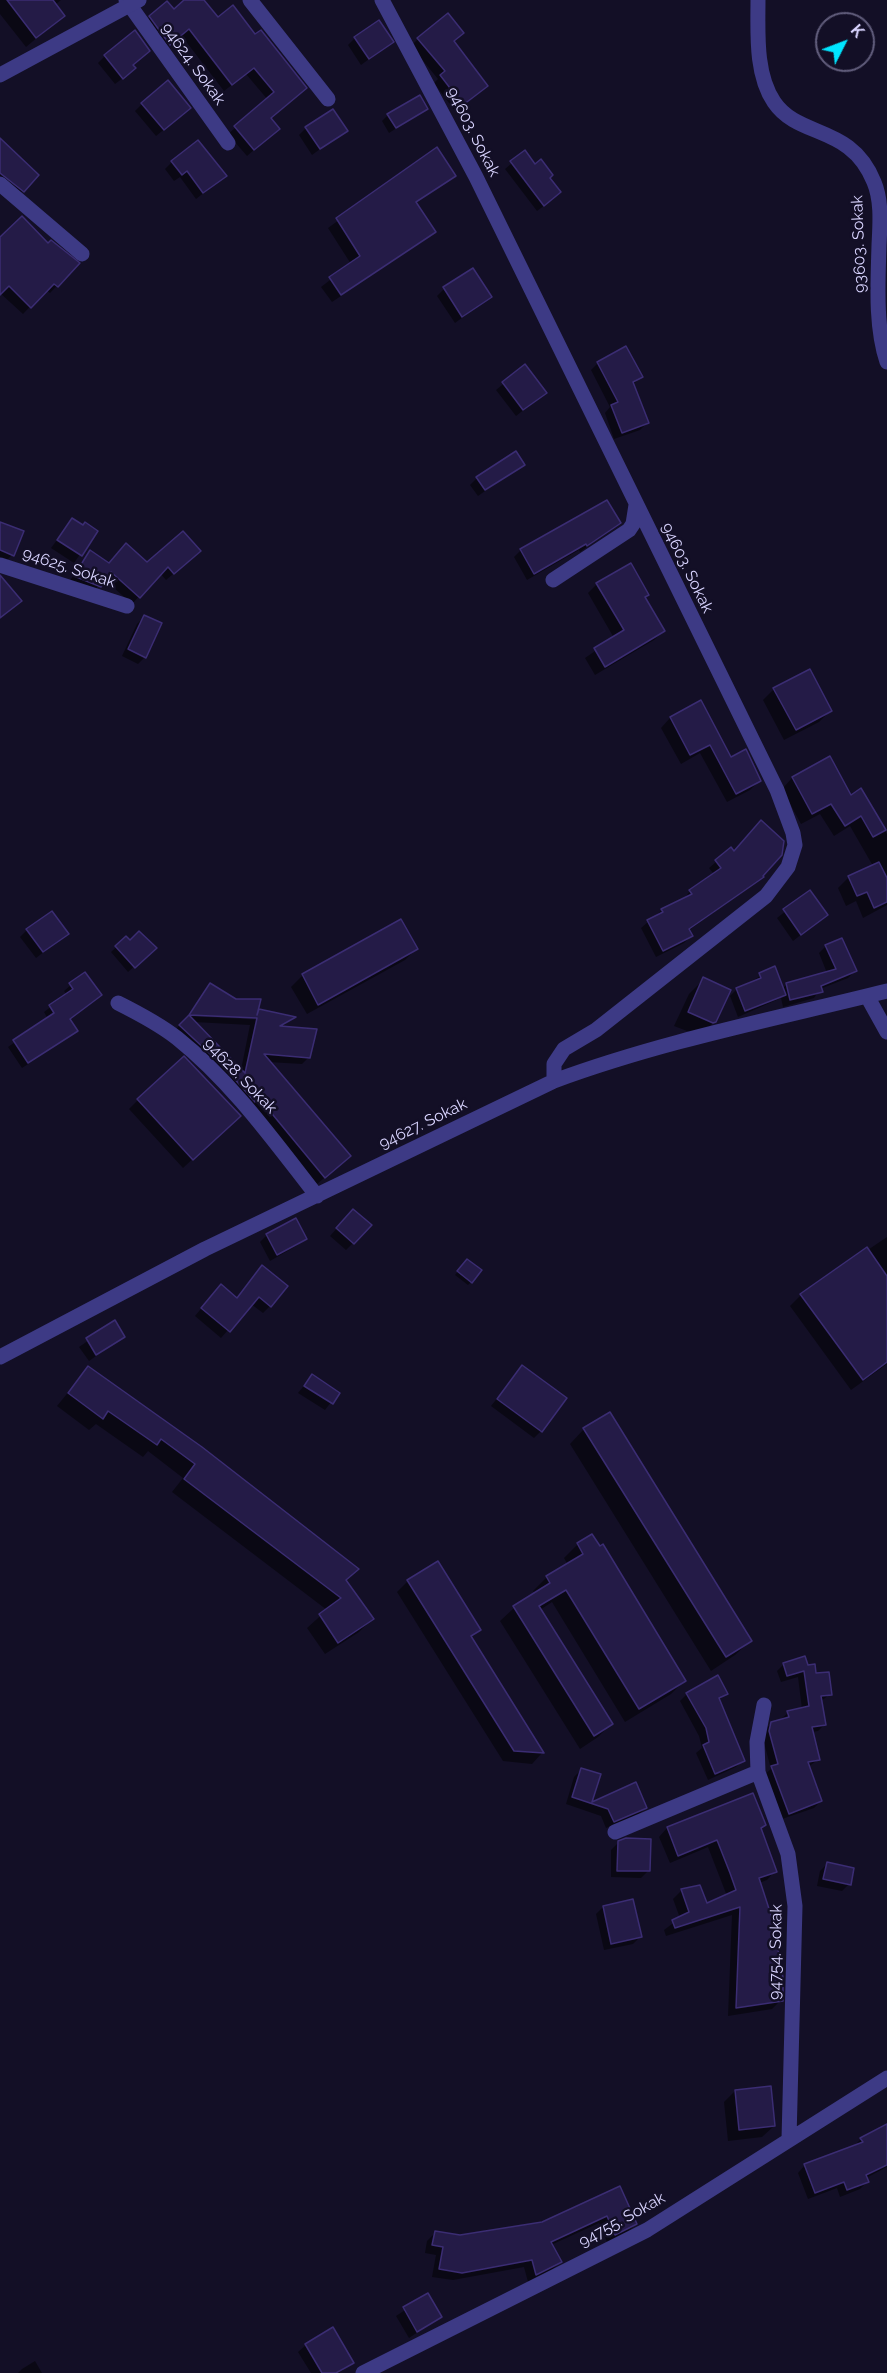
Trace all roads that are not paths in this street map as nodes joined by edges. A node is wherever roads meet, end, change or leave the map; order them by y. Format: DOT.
graph roads {
  1 [pos="250,0"];
  2 [pos="382,0"];
  3 [pos="758,0"];
  4 [pos="131,2"];
  5 [pos="0,75"];
  6 [pos="328,99"];
  7 [pos="228,143"];
  8 [pos="0,184"];
  9 [pos="82,254"];
  10 [pos="887,362"];
  11 [pos="636,505"];
  12 [pos="0,565"];
  13 [pos="553,580"];
  14 [pos="127,606"];
  15 [pos="887,991"];
  16 [pos="867,996"];
  17 [pos="118,1003"];
  18 [pos="887,1032"];
  19 [pos="554,1081"];
  20 [pos="317,1196"];
  21 [pos="0,1357"];
  22 [pos="764,1705"];
  23 [pos="758,1772"];
  24 [pos="615,1832"];
  25 [pos="887,2078"];
  26 [pos="789,2139"];
  27 [pos="363,2373"];
  1 -- 6 [label="street"];
  2 -- 11 [label="street, 94603. Sokak"];
  3 -- 10 [label="street, 93603. Sokak"];
  4 -- 5 [label="street, 94624. Sokak"];
  4 -- 7 [label="street, 94624. Sokak"];
  8 -- 9 [label="street"];
  11 -- 13 [label="street"];
  11 -- 19 [label="street, 94603. Sokak"];
  12 -- 14 [label="street, 94625. Sokak"];
  15 -- 16 [label="street, 94627. Sokak"];
  16 -- 18 [label="street"];
  16 -- 19 [label="street, 94627. Sokak"];
  17 -- 20 [label="street, 94628. Sokak"];
  19 -- 20 [label="street, 94627. Sokak"];
  20 -- 21 [label="street, 94627. Sokak"];
  22 -- 23 [label="street, 94754. Sokak"];
  23 -- 24 [label="street"];
  23 -- 26 [label="street, 94754. Sokak"];
  25 -- 26 [label="street, 94755. Sokak"];
  26 -- 27 [label="street, 94755. Sokak"];
}
